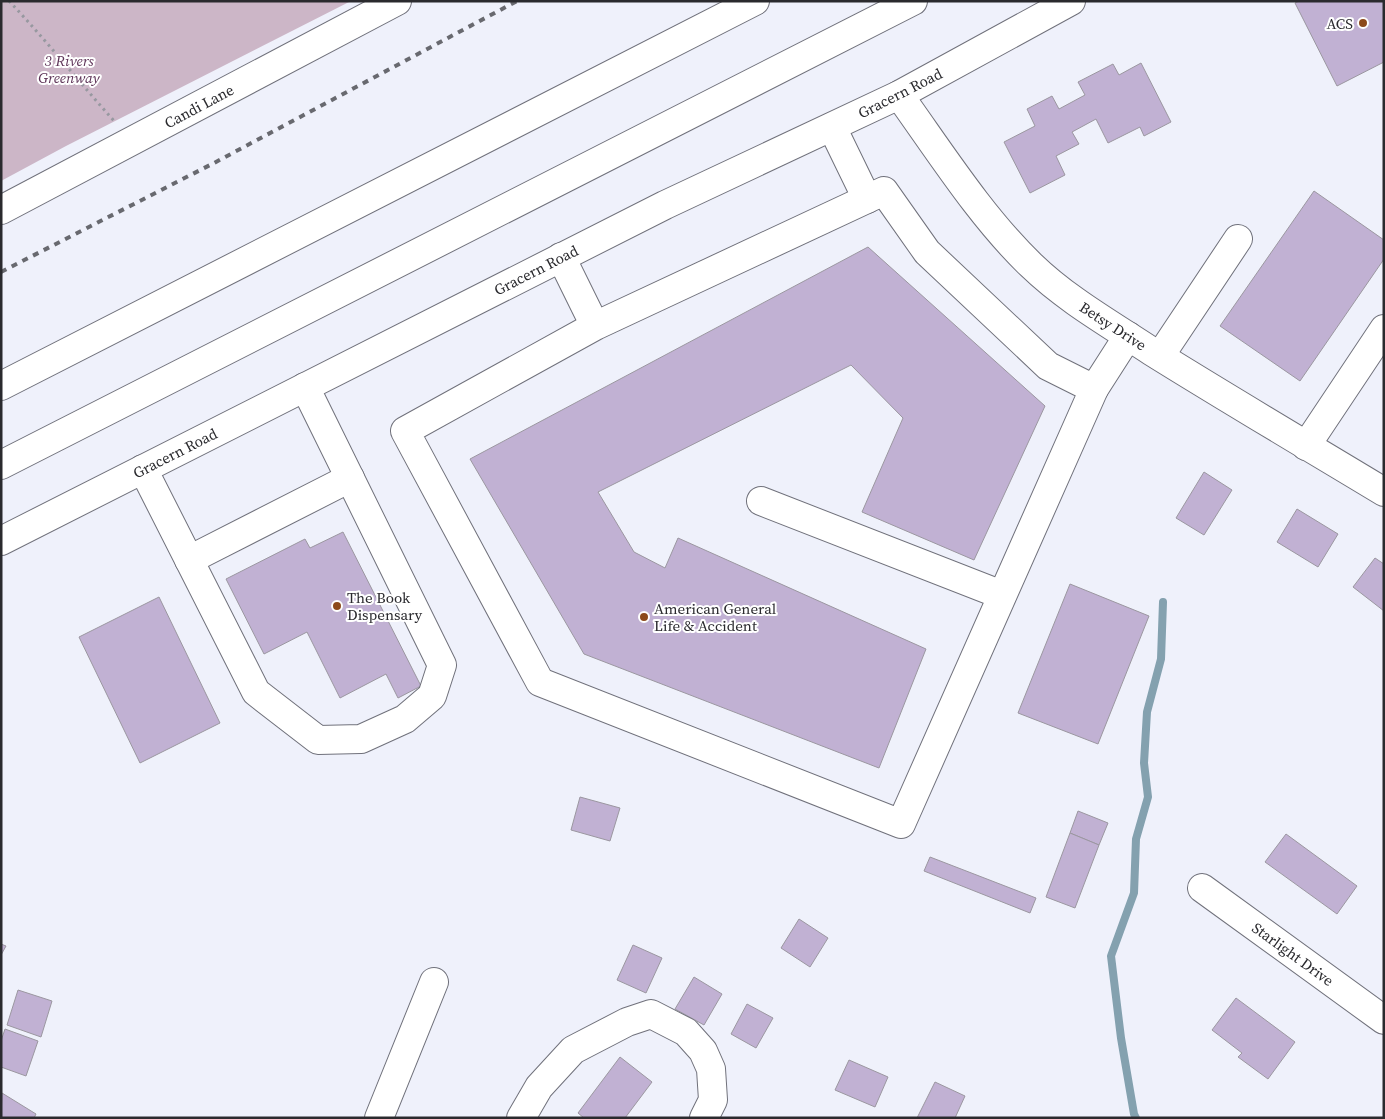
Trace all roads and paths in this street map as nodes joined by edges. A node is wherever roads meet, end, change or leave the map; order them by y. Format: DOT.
graph roads {
  1 [pos="9,1"];
  2 [pos="397,1"];
  3 [pos="755,1"];
  4 [pos="913,1"];
  5 [pos="1072,1"];
  6 [pos="899,95"];
  7 [pos="832,127"];
  8 [pos="133,141"];
  9 [pos="867,199"];
  10 [pos="1,210"];
  11 [pos="1238,239"];
  12 [pos="561,257"];
  13 [pos="595,326"];
  14 [pos="1384,329"];
  15 [pos="1128,336"];
  16 [pos="1160,356"];
  17 [pos="1,386"];
  18 [pos="305,387"];
  19 [pos="1094,389"];
  20 [pos="1306,446"];
  21 [pos="1,465"];
  22 [pos="143,469"];
  23 [pos="350,478"];
  24 [pos="1384,492"];
  25 [pos="761,501"];
  26 [pos="3,542"];
  27 [pos="189,560"];
  28 [pos="1002,595"];
  29 [pos="1202,888"];
  30 [pos="434,982"];
  31 [pos="1384,1020"];
  32 [pos="379,1118"];
  33 [pos="521,1118"];
  34 [pos="704,1118"];
  1 -- 8 [label="path"];
  2 -- 8 [label="main road, Candi Lane"];
  3 -- 17 [label="main road"];
  4 -- 21 [label="main road"];
  5 -- 6 [label="main road, Gracern Road"];
  6 -- 7 [label="main road, Gracern Road"];
  6 -- 15 [label="main road, Betsy Drive"];
  7 -- 9 [label="main road"];
  7 -- 12 [label="main road, Gracern Road"];
  8 -- 10 [label="main road, Candi Lane"];
  9 -- 13 [label="main road"];
  9 -- 19 [label="main road"];
  11 -- 16 [label="main road"];
  12 -- 13 [label="main road"];
  12 -- 18 [label="main road, Gracern Road"];
  13 -- 28 [label="main road"];
  14 -- 20 [label="main road"];
  15 -- 16 [label="main road, Betsy Drive"];
  15 -- 19 [label="main road"];
  16 -- 20 [label="main road, Betsy Drive"];
  18 -- 22 [label="main road, Gracern Road"];
  18 -- 23 [label="main road"];
  19 -- 28 [label="main road"];
  20 -- 24 [label="main road, Betsy Drive"];
  22 -- 26 [label="main road, Gracern Road"];
  22 -- 27 [label="main road"];
  23 -- 27 [label="main road"];
  23 -- 27 [label="main road"];
  25 -- 28 [label="main road"];
  29 -- 31 [label="main road, Starlight Drive"];
  30 -- 32 [label="main road"];
  33 -- 34 [label="main road"];
}
